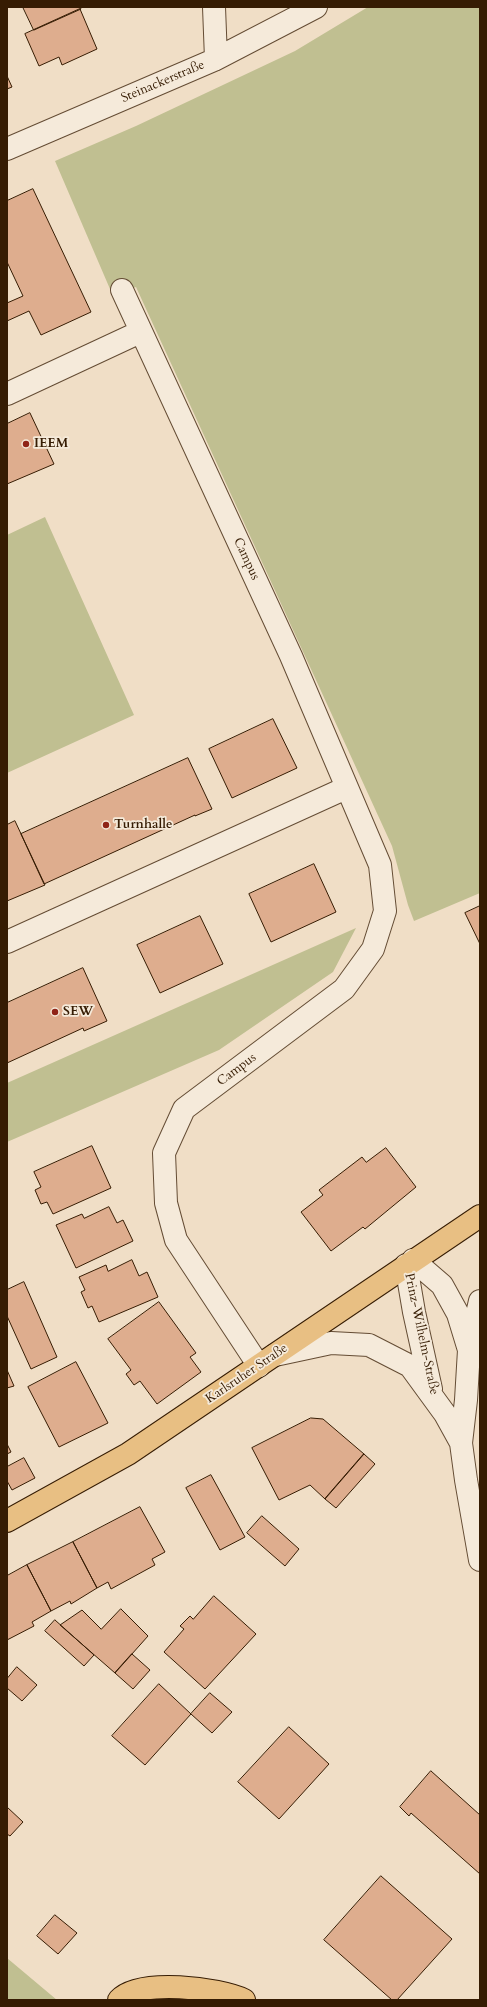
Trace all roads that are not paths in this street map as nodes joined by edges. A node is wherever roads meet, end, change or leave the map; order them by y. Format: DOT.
graph roads {
  1 [pos="214,7"];
  2 [pos="316,7"];
  3 [pos="216,59"];
  4 [pos="7,149"];
  5 [pos="122,290"];
  6 [pos="140,332"];
  7 [pos="7,394"];
  8 [pos="346,788"];
  9 [pos="7,942"];
  10 [pos="480,1216"];
  11 [pos="409,1262"];
  12 [pos="480,1301"];
  13 [pos="469,1350"];
  14 [pos="267,1361"];
  15 [pos="433,1398"];
  16 [pos="461,1443"];
  17 [pos="7,1521"];
  18 [pos="480,1560"];
  19 [pos="119,2000"];
  20 [pos="244,2000"];
  1 -- 3 [label="street"];
  2 -- 3 [label="street, Steinackerstraße"];
  3 -- 4 [label="street, Steinackerstraße"];
  5 -- 6 [label="street, Campus"];
  6 -- 7 [label="street"];
  6 -- 8 [label="street, Campus"];
  8 -- 9 [label="street"];
  8 -- 14 [label="street, Campus"];
  10 -- 11 [label="main road, Karlsruher Straße"];
  11 -- 13 [label="street, Prinz-Wilhelm-Straße"];
  11 -- 14 [label="main road, Karlsruher Straße"];
  11 -- 15 [label="street, Prinz-Wilhelm-Straße"];
  12 -- 13 [label="street"];
  13 -- 16 [label="street, Prinz-Wilhelm-Straße"];
  14 -- 15 [label="street"];
  14 -- 17 [label="main road, Karlsruher Straße"];
  15 -- 16 [label="street, Prinz-Wilhelm-Straße"];
  16 -- 18 [label="street, Prinz-Wilhelm-Straße"];
  19 -- 20 [label="main road"];
}
